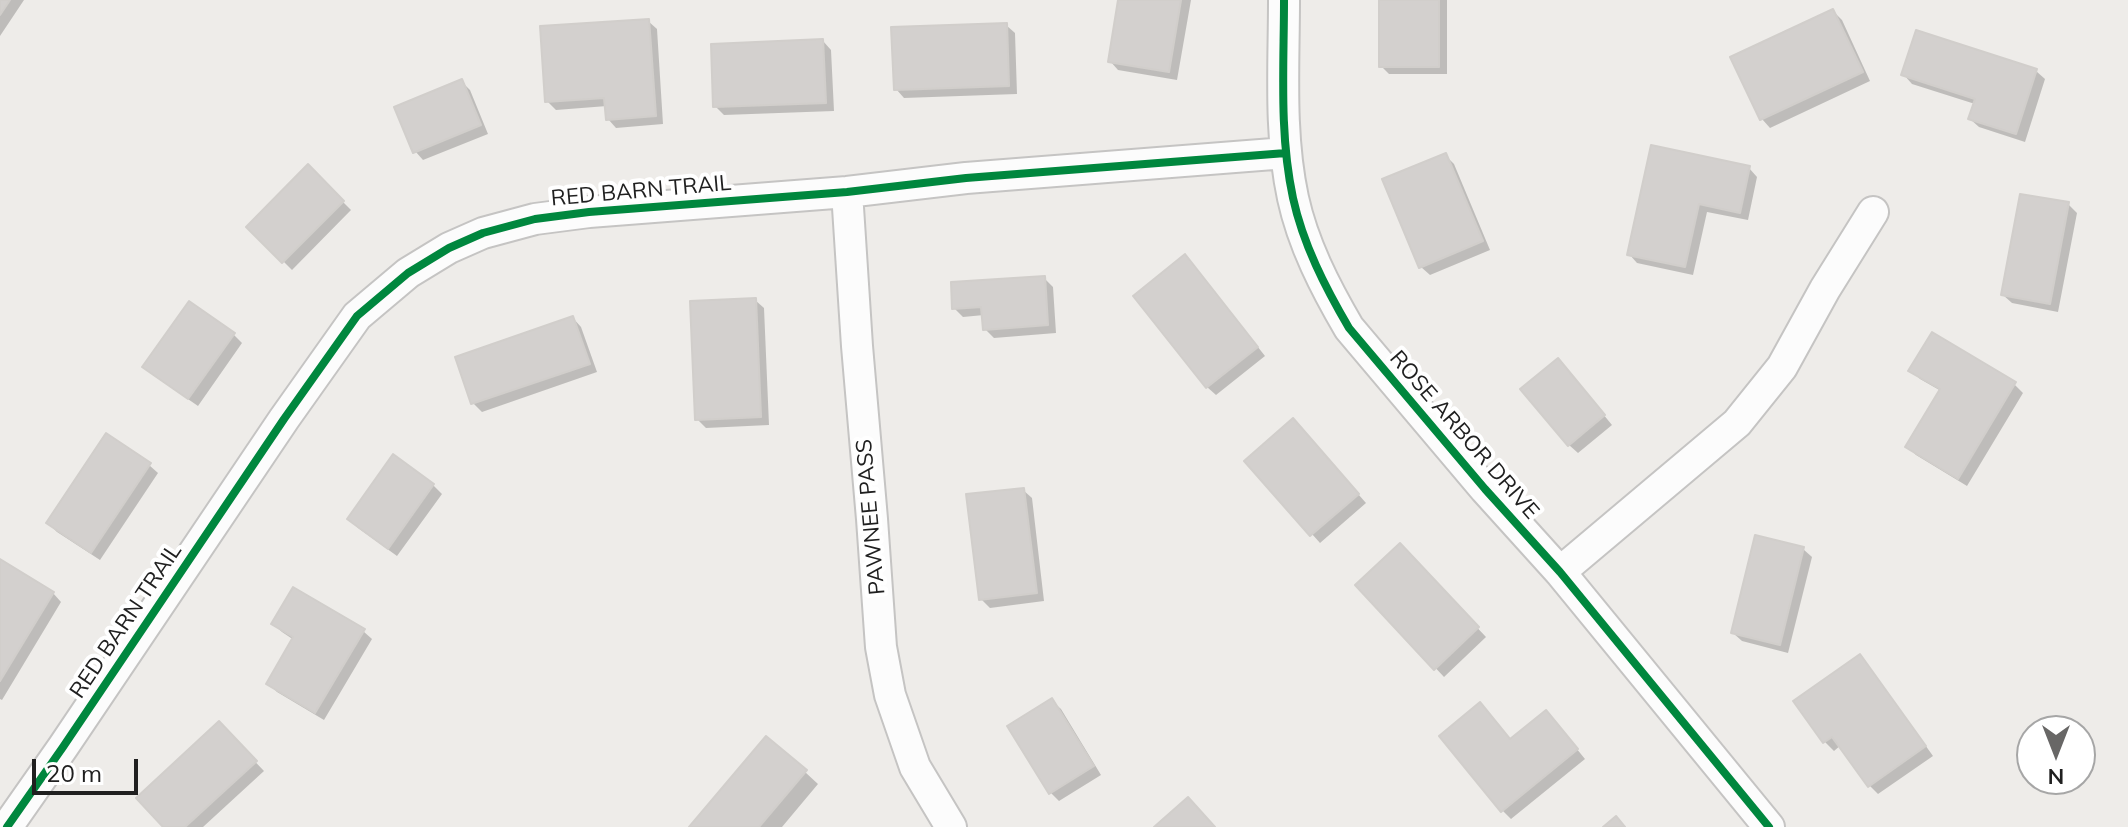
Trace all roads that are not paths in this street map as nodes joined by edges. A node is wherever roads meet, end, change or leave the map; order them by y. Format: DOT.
graph roads {
  1 [pos="1284,0"];
  2 [pos="1286,153"];
  3 [pos="847,192"];
  4 [pos="1873,212"];
  5 [pos="1560,572"];
  6 [pos="946,826"];
  7 [pos="7,827"];
  8 [pos="1769,827"];
  1 -- 2 [label="street, ROSE ARBOR DRIVE"];
  2 -- 3 [label="street, RED BARN TRAIL"];
  2 -- 5 [label="street, ROSE ARBOR DRIVE"];
  3 -- 6 [label="street, PAWNEE PASS"];
  3 -- 7 [label="street, RED BARN TRAIL"];
  4 -- 5 [label="street"];
  5 -- 8 [label="street, ROSE ARBOR DRIVE"];
}
